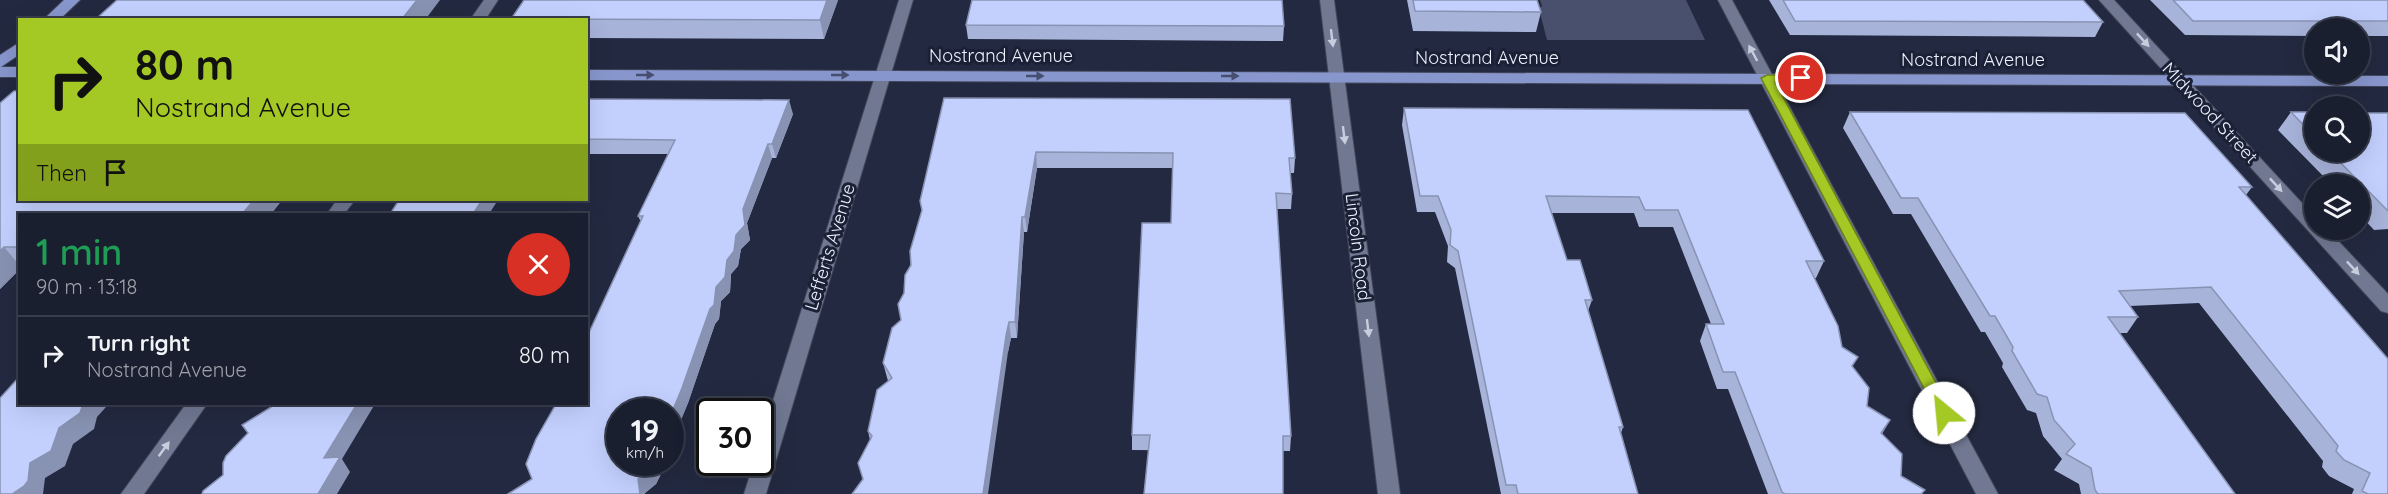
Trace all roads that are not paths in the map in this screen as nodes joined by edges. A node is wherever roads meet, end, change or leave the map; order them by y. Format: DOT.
graph roads {
  1 [pos="73,0"];
  2 [pos="491,0"];
  3 [pos="906,0"];
  4 [pos="1327,0"];
  5 [pos="1725,0"];
  6 [pos="2106,0"];
  7 [pos="52,18"];
  8 [pos="478,18"];
  9 [pos="18,48"];
  10 [pos="0,63"];
  11 [pos="0,72"];
  12 [pos="18,72"];
  13 [pos="588,75"];
  14 [pos="883,76"];
  15 [pos="1337,77"];
  16 [pos="1767,78"];
  17 [pos="2180,80"];
  18 [pos="2388,81"];
  19 [pos="345,201"];
  20 [pos="336,213"];
  21 [pos="2304,215"];
  22 [pos="2327,240"];
  23 [pos="2388,306"];
  24 [pos="196,405"];
  25 [pos="132,494"];
  26 [pos="755,494"];
  27 [pos="1389,494"];
  28 [pos="1987,494"];
  1 -- 7 [label="main road"];
  2 -- 8 [label="street"];
  3 -- 14 [label="street, Lefferts Avenue"];
  4 -- 15 [label="street, Lincoln Road, one-way"];
  16 -- 5 [label="street, one-way"];
  6 -- 17 [label="street, Midwood Street, one-way"];
  9 -- 10 [label="main road"];
  11 -- 12 [label="main road"];
  13 -- 14 [label="main road, Nostrand Avenue, one-way"];
  14 -- 15 [label="main road, Nostrand Avenue, one-way"];
  14 -- 26 [label="street, Lefferts Avenue"];
  15 -- 16 [label="main road, Nostrand Avenue"];
  15 -- 27 [label="street, Lincoln Road, one-way"];
  16 -- 17 [label="main road, Nostrand Avenue"];
  16 -- 28 [label="street"];
  17 -- 18 [label="main road, Nostrand Avenue"];
  17 -- 21 [label="street, Midwood Street, one-way"];
  19 -- 20 [label="street"];
  22 -- 23 [label="street, Midwood Street, one-way"];
  25 -- 24 [label="street, one-way"];
}
